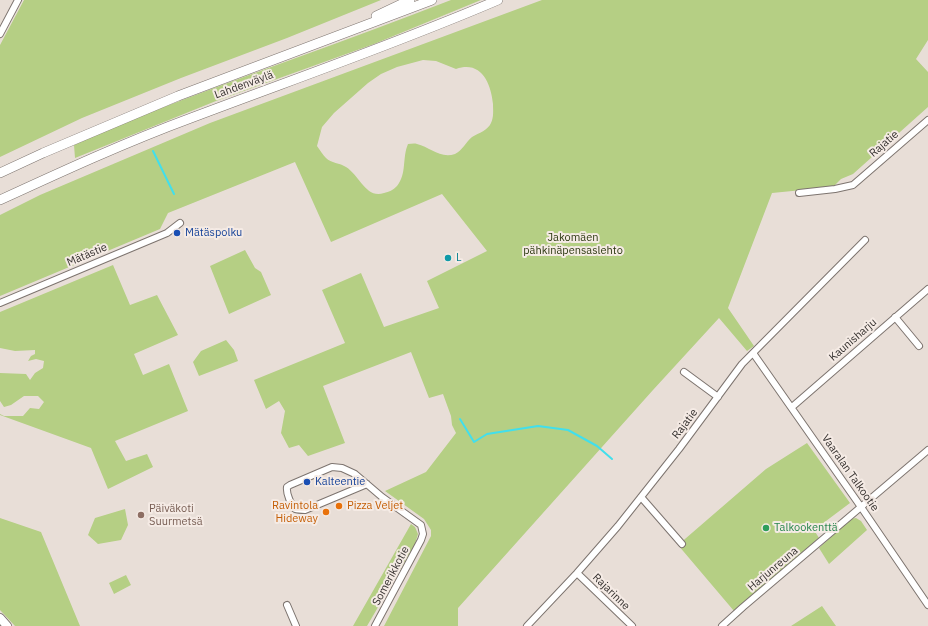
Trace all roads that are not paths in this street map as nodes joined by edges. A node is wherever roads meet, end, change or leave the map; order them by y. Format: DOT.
graph roads {
  1 [pos="18,0"];
  2 [pos="410,0"];
  3 [pos="432,0"];
  4 [pos="498,0"];
  5 [pos="506,0"];
  6 [pos="480,8"];
  7 [pos="345,33"];
  8 [pos="0,34"];
  9 [pos="928,120"];
  10 [pos="0,173"];
  11 [pos="799,193"];
  12 [pos="0,200"];
  13 [pos="180,224"];
  14 [pos="865,240"];
  15 [pos="928,289"];
  16 [pos="0,303"];
  17 [pos="895,317"];
  18 [pos="919,346"];
  19 [pos="753,353"];
  20 [pos="684,372"];
  21 [pos="718,397"];
  22 [pos="792,407"];
  23 [pos="928,450"];
  24 [pos="367,484"];
  25 [pos="641,497"];
  26 [pos="861,507"];
  27 [pos="682,544"];
  28 [pos="576,574"];
  29 [pos="926,596"];
  30 [pos="928,604"];
  31 [pos="286,605"];
  32 [pos="0,618"];
  33 [pos="7,626"];
  34 [pos="296,626"];
  35 [pos="375,626"];
  36 [pos="527,626"];
  37 [pos="632,626"];
  38 [pos="722,626"];
  1 -- 8 [label="street"];
  2 -- 7 [label="highway"];
  3 -- 7 [label="highway, Lahdenväylä"];
  4 -- 6 [label="highway, Lahdenväylä"];
  5 -- 6 [label="highway"];
  6 -- 12 [label="highway, Lahdenväylä"];
  7 -- 10 [label="highway, Lahdenväylä"];
  9 -- 11 [label="street, Rajatie"];
  13 -- 16 [label="street, Mätästie"];
  14 -- 19 [label="street, Rajatie"];
  15 -- 17 [label="street, Kaunisharju"];
  17 -- 18 [label="street"];
  17 -- 22 [label="street, Kaunisharju"];
  19 -- 21 [label="street, Rajatie"];
  19 -- 22 [label="street, Vaaralan Talkootie"];
  20 -- 21 [label="street"];
  21 -- 25 [label="street, Rajatie"];
  22 -- 26 [label="street, Vaaralan Talkootie"];
  23 -- 26 [label="street, Harjunreuna"];
  24 -- 24 [label="street"];
  24 -- 35 [label="street, Somerikkotie"];
  25 -- 27 [label="street"];
  25 -- 28 [label="street, Rajatie"];
  26 -- 29 [label="street, Vaaralan Talkootie"];
  26 -- 38 [label="street, Harjunreuna"];
  28 -- 36 [label="street, Rajatie"];
  28 -- 37 [label="street, Rajarinne"];
  29 -- 30 [label="street, Vaaralan Talkootie"];
  31 -- 34 [label="street"];
  32 -- 33 [label="main road"];
}
